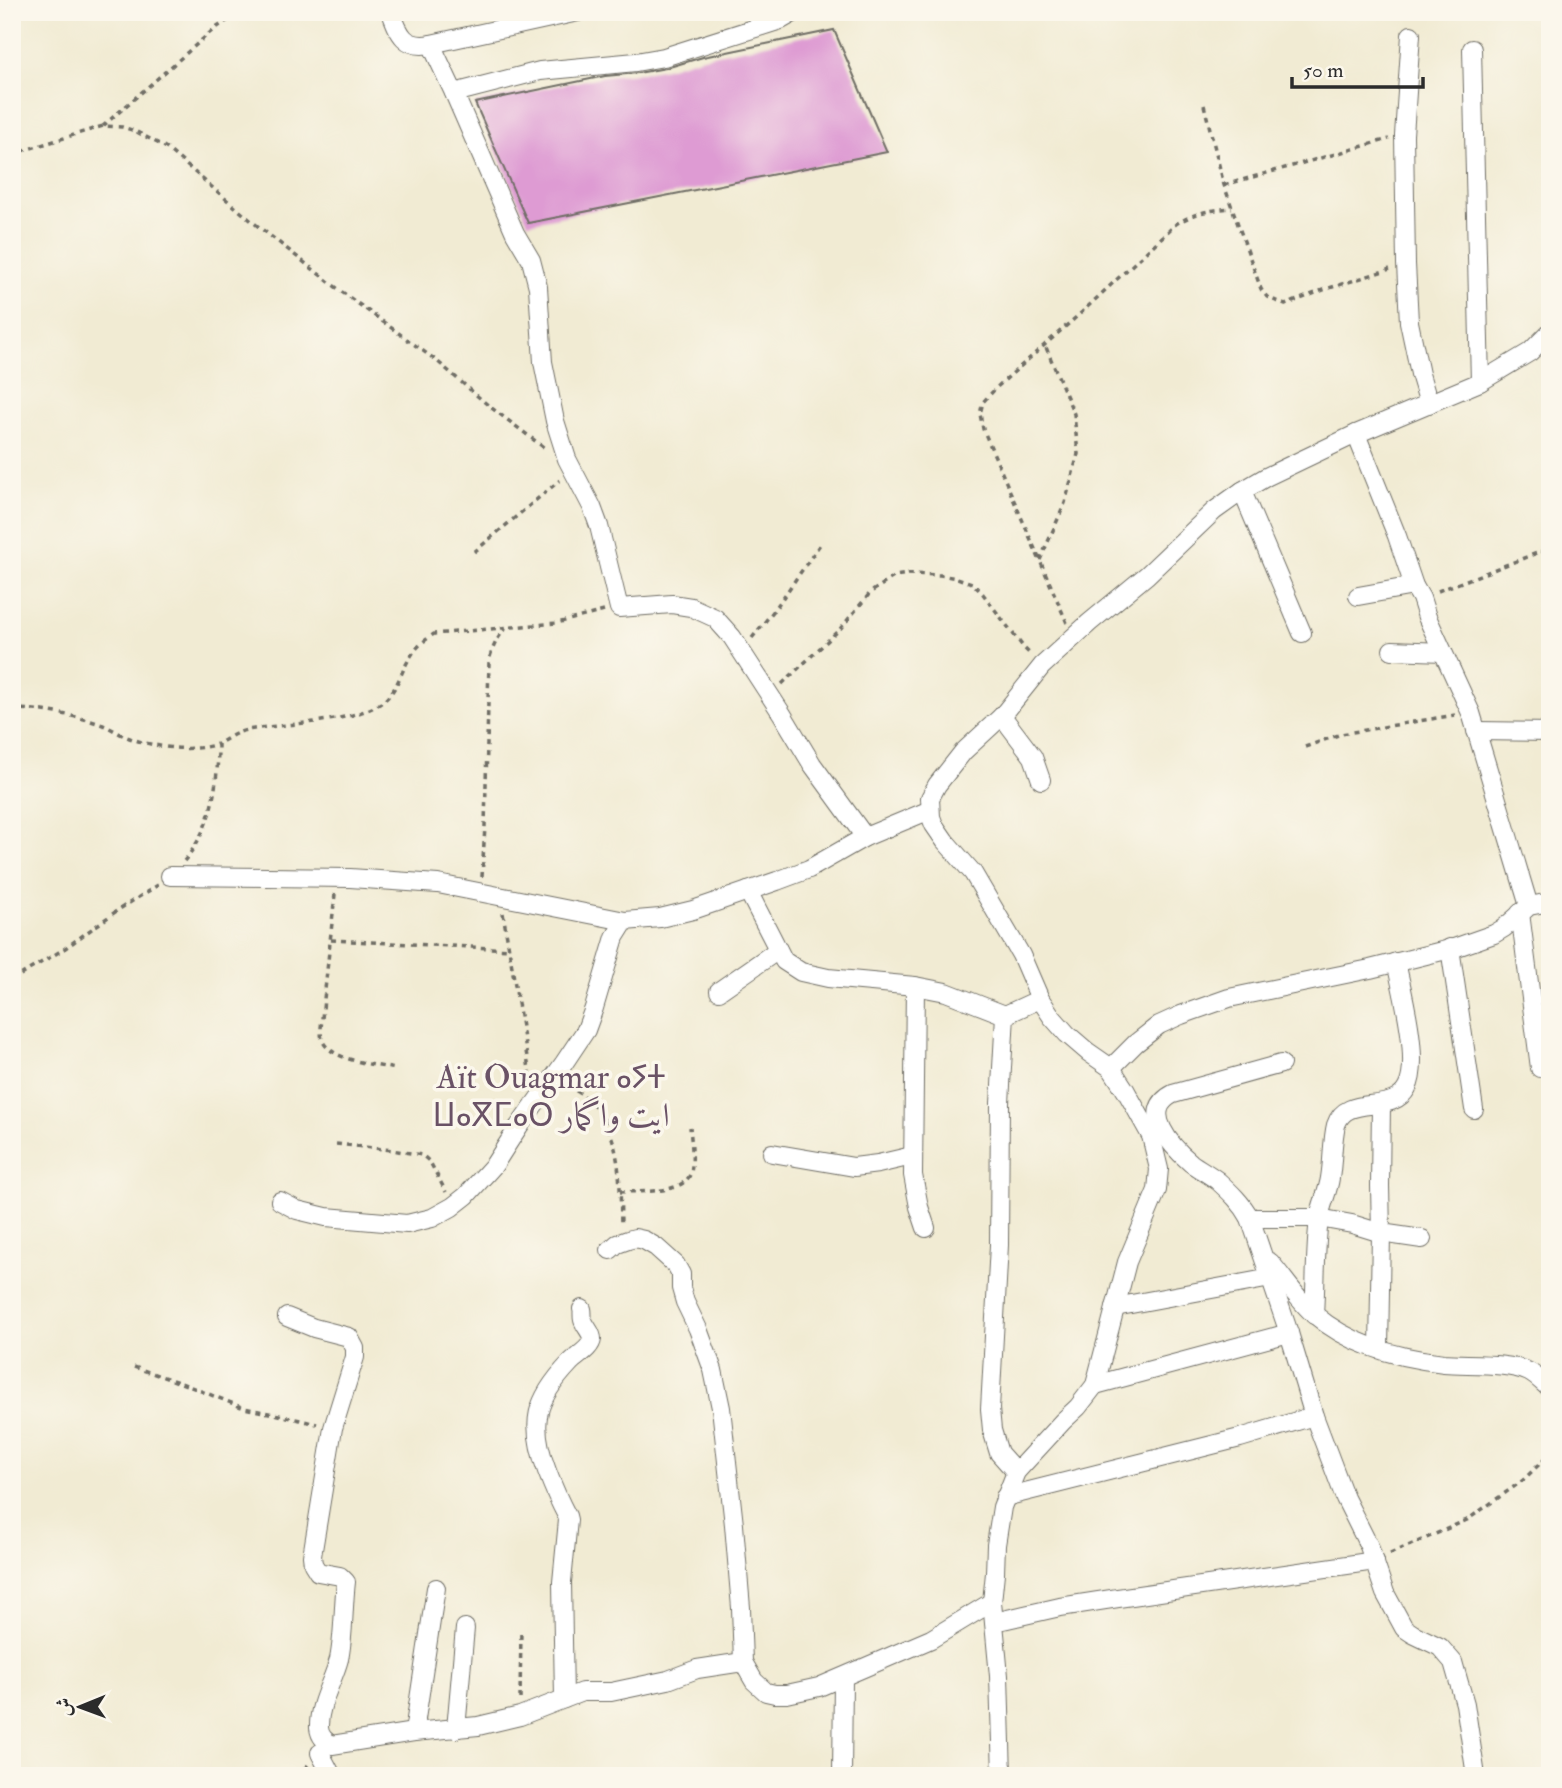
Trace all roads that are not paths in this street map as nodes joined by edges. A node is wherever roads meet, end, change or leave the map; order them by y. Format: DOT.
graph roads {
  1 [pos="391,12"];
  2 [pos="578,12"];
  3 [pos="795,12"];
  4 [pos="1410,36"];
  5 [pos="431,44"];
  6 [pos="1472,50"];
  7 [pos="454,93"];
  8 [pos="1550,332"];
  9 [pos="1480,382"];
  10 [pos="1429,404"];
  11 [pos="1356,434"];
  12 [pos="1242,491"];
  13 [pos="1417,592"];
  14 [pos="1358,596"];
  15 [pos="1302,633"];
  16 [pos="1392,650"];
  17 [pos="1443,652"];
  18 [pos="1002,716"];
  19 [pos="1476,731"];
  20 [pos="1550,732"];
  21 [pos="1041,780"];
  22 [pos="930,810"];
  23 [pos="865,837"];
  24 [pos="170,876"];
  25 [pos="748,891"];
  26 [pos="1550,902"];
  27 [pos="1525,909"];
  28 [pos="625,921"];
  29 [pos="1450,948"];
  30 [pos="778,950"];
  31 [pos="1396,962"];
  32 [pos="915,986"];
  33 [pos="719,991"];
  34 [pos="1040,999"];
  35 [pos="1005,1015"];
  36 [pos="1281,1064"];
  37 [pos="1111,1068"];
  38 [pos="1540,1068"];
  39 [pos="1381,1104"];
  40 [pos="1474,1109"];
  41 [pos="772,1153"];
  42 [pos="912,1156"];
  43 [pos="280,1201"];
  44 [pos="1250,1218"];
  45 [pos="1319,1218"];
  46 [pos="926,1228"];
  47 [pos="1381,1233"];
  48 [pos="1422,1239"];
  49 [pos="616,1246"];
  50 [pos="1261,1249"];
  51 [pos="1271,1278"];
  52 [pos="1115,1307"];
  53 [pos="582,1309"];
  54 [pos="1314,1315"];
  55 [pos="288,1317"];
  56 [pos="1289,1333"];
  57 [pos="1379,1349"];
  58 [pos="1094,1385"];
  59 [pos="1550,1389"];
  60 [pos="1314,1416"];
  61 [pos="1016,1472"];
  62 [pos="1005,1497"];
  63 [pos="1375,1561"];
  64 [pos="436,1588"];
  65 [pos="992,1602"];
  66 [pos="994,1622"];
  67 [pos="465,1628"];
  68 [pos="743,1662"];
  69 [pos="843,1678"];
  70 [pos="564,1699"];
  71 [pos="456,1729"];
  72 [pos="414,1732"];
  73 [pos="320,1753"];
  74 [pos="332,1776"];
  75 [pos="842,1776"];
  76 [pos="1002,1776"];
  77 [pos="1476,1776"];
  1 -- 5 [label="street"];
  2 -- 5 [label="street"];
  3 -- 7 [label="street"];
  4 -- 10 [label="street"];
  5 -- 7 [label="street"];
  6 -- 9 [label="street"];
  7 -- 23 [label="street"];
  8 -- 9 [label="street"];
  9 -- 10 [label="street"];
  10 -- 11 [label="street"];
  11 -- 12 [label="street"];
  11 -- 13 [label="street"];
  12 -- 15 [label="street"];
  12 -- 18 [label="street"];
  13 -- 14 [label="street"];
  13 -- 17 [label="street"];
  16 -- 17 [label="street"];
  17 -- 19 [label="street"];
  18 -- 21 [label="street"];
  18 -- 22 [label="street"];
  19 -- 20 [label="street"];
  19 -- 27 [label="street"];
  22 -- 23 [label="street"];
  22 -- 34 [label="street"];
  23 -- 25 [label="street"];
  24 -- 28 [label="street"];
  25 -- 28 [label="street"];
  25 -- 30 [label="street"];
  26 -- 27 [label="street"];
  27 -- 29 [label="street"];
  27 -- 38 [label="street"];
  28 -- 43 [label="street"];
  29 -- 31 [label="street"];
  29 -- 40 [label="street"];
  30 -- 32 [label="street"];
  30 -- 33 [label="street"];
  31 -- 37 [label="street"];
  31 -- 39 [label="street"];
  32 -- 35 [label="street"];
  32 -- 42 [label="street"];
  34 -- 35 [label="street"];
  34 -- 37 [label="street"];
  35 -- 61 [label="street"];
  36 -- 44 [label="street"];
  37 -- 52 [label="street"];
  39 -- 45 [label="street"];
  39 -- 47 [label="street"];
  41 -- 42 [label="street"];
  42 -- 46 [label="street"];
  44 -- 45 [label="street"];
  44 -- 50 [label="street"];
  45 -- 47 [label="street"];
  45 -- 54 [label="street"];
  47 -- 48 [label="street"];
  47 -- 57 [label="street"];
  49 -- 68 [label="street"];
  50 -- 51 [label="street"];
  50 -- 54 [label="street"];
  51 -- 52 [label="street"];
  51 -- 56 [label="street"];
  52 -- 58 [label="street"];
  53 -- 70 [label="street"];
  54 -- 57 [label="street"];
  55 -- 72 [label="street"];
  56 -- 58 [label="street"];
  56 -- 60 [label="street"];
  57 -- 59 [label="street"];
  58 -- 61 [label="street"];
  60 -- 62 [label="street"];
  60 -- 63 [label="street"];
  61 -- 62 [label="street"];
  62 -- 65 [label="street"];
  63 -- 66 [label="street"];
  63 -- 77 [label="street"];
  64 -- 72 [label="street"];
  65 -- 66 [label="street"];
  65 -- 69 [label="street"];
  66 -- 76 [label="street"];
  67 -- 71 [label="street"];
  68 -- 69 [label="street"];
  68 -- 70 [label="street"];
  69 -- 75 [label="street"];
  70 -- 71 [label="street"];
  71 -- 72 [label="street"];
  73 -- 74 [label="street"];
}
